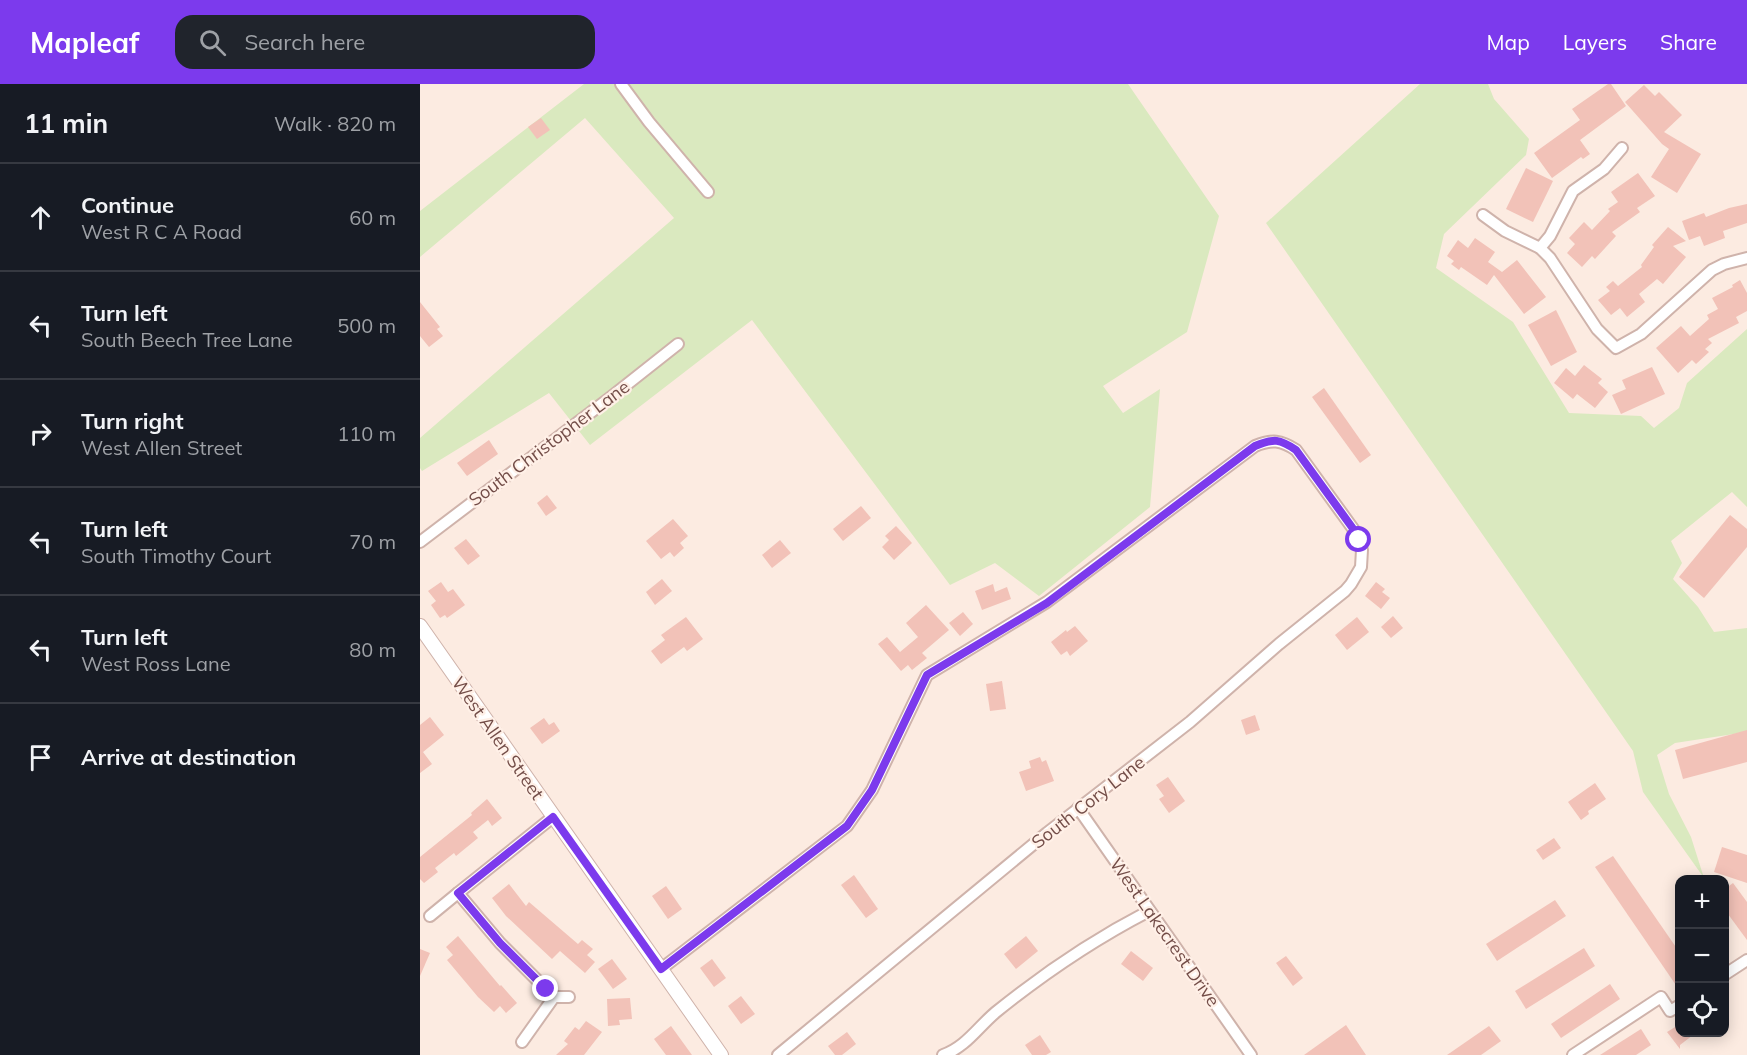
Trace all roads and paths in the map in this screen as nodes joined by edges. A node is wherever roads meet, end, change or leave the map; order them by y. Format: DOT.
graph roads {
  1 [pos="621,84"];
  2 [pos="1622,148"];
  3 [pos="708,192"];
  4 [pos="1483,215"];
  5 [pos="1540,248"];
  6 [pos="1747,258"];
  7 [pos="678,344"];
  8 [pos="420,542"];
  9 [pos="420,626"];
  10 [pos="1078,808"];
  11 [pos="553,817"];
  12 [pos="458,893"];
  13 [pos="1149,911"];
  14 [pos="430,916"];
  15 [pos="1747,960"];
  16 [pos="661,969"];
  17 [pos="1729,972"];
  18 [pos="554,997"];
  19 [pos="569,998"];
  20 [pos="1675,1008"];
  21 [pos="522,1042"];
  22 [pos="722,1055"];
  23 [pos="778,1055"];
  24 [pos="943,1055"];
  25 [pos="1250,1055"];
  26 [pos="1573,1055"];
  1 -- 3 [label="street"];
  2 -- 5 [label="street"];
  4 -- 5 [label="street"];
  5 -- 6 [label="street"];
  7 -- 8 [label="street, South Christopher Lane"];
  9 -- 11 [label="street, West Allen Street"];
  10 -- 13 [label="street, West Lakecrest Drive"];
  10 -- 16 [label="street, South Cory Lane"];
  10 -- 23 [label="street, South Cory Lane"];
  11 -- 12 [label="street"];
  11 -- 16 [label="street, West Allen Street"];
  12 -- 14 [label="street"];
  12 -- 18 [label="street"];
  13 -- 24 [label="street"];
  13 -- 25 [label="street, West Lakecrest Drive"];
  15 -- 17 [label="street"];
  16 -- 22 [label="street, West Allen Street"];
  18 -- 19 [label="street"];
  18 -- 21 [label="street"];
  20 -- 26 [label="street"];
}
